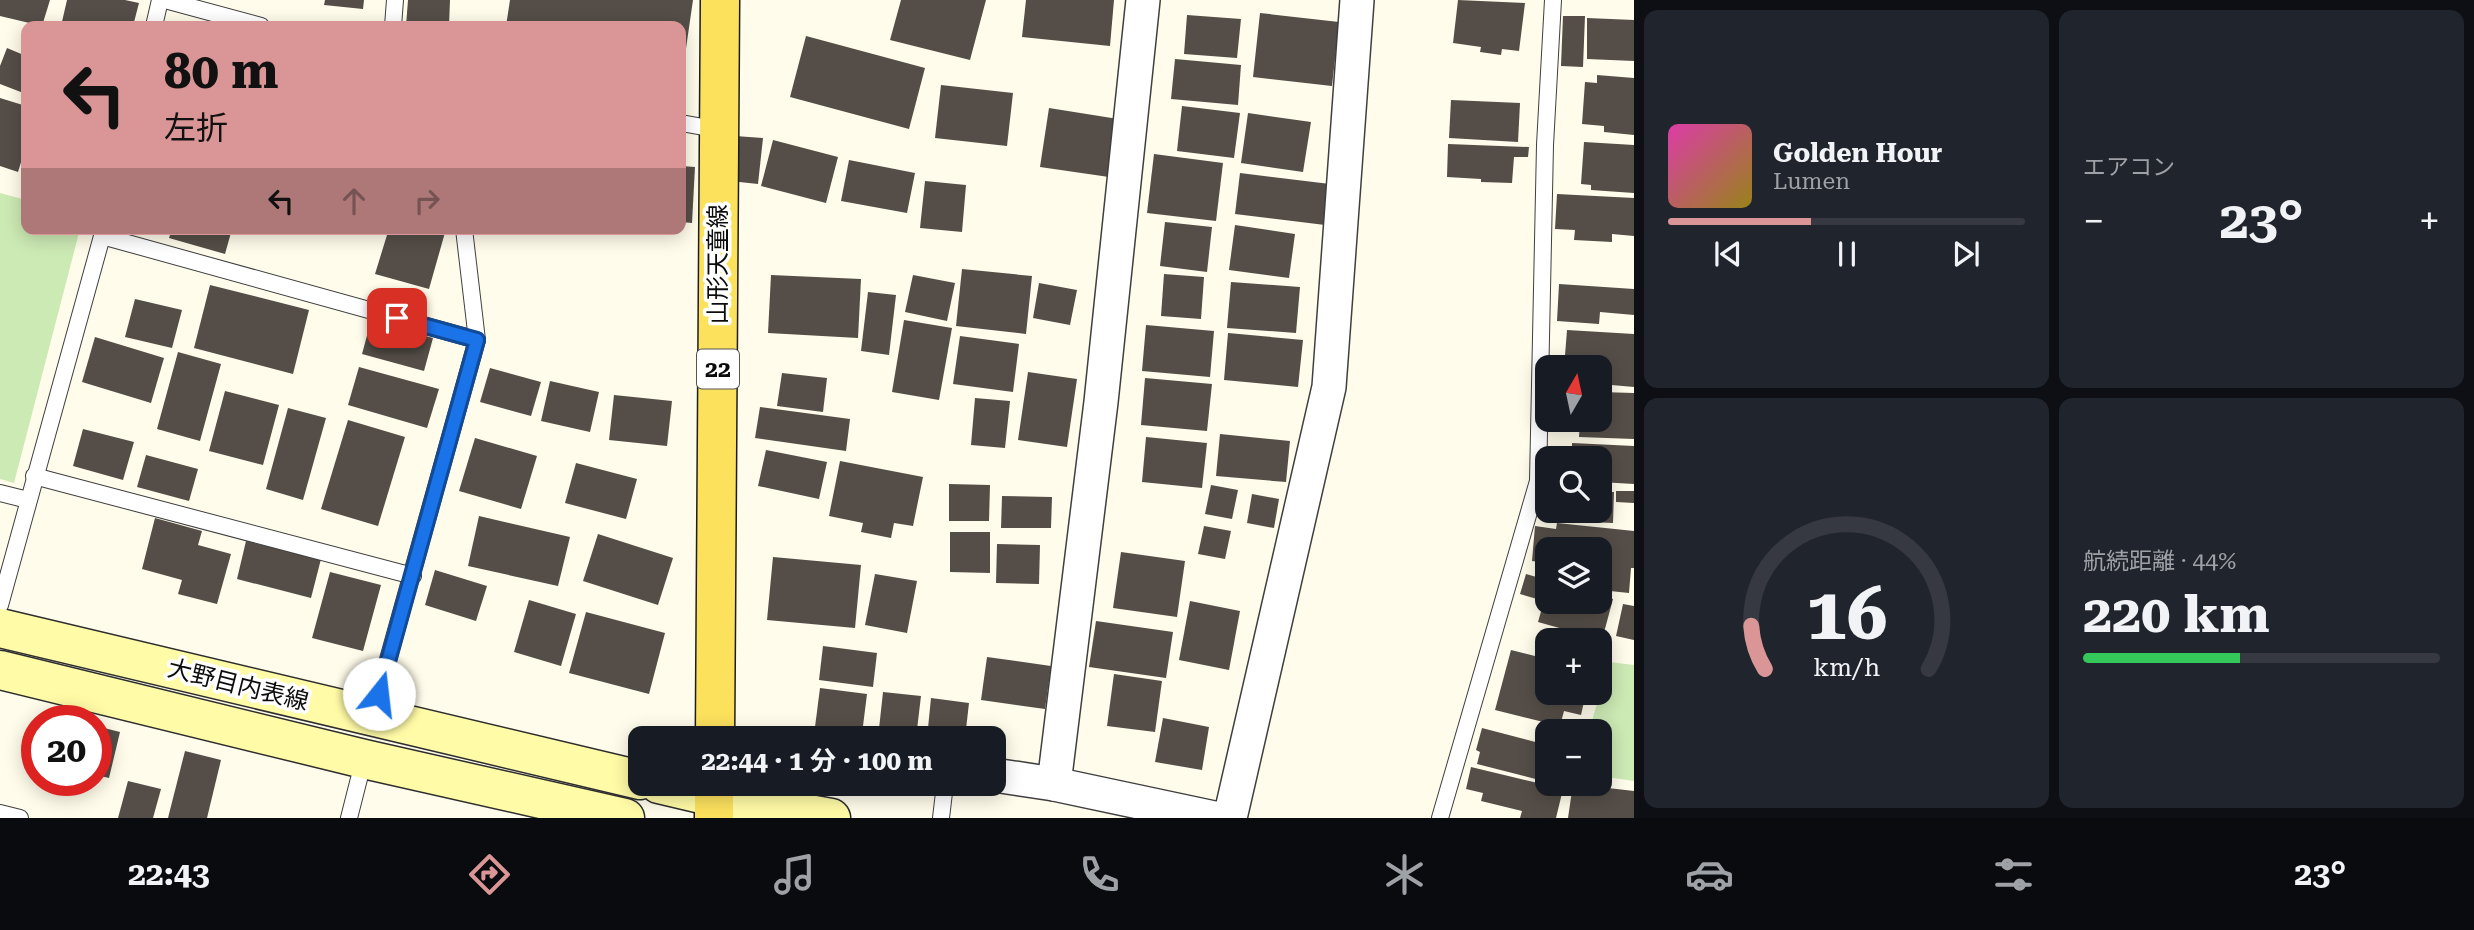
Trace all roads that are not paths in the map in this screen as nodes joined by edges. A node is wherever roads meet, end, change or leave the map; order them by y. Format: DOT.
graph roads {
  1 [pos="163,0"];
  2 [pos="395,0"];
  3 [pos="720,0"];
  4 [pos="1143,0"];
  5 [pos="1357,0"];
  6 [pos="1553,0"];
  7 [pos="156,21"];
  8 [pos="242,21"];
  9 [pos="393,21"];
  10 [pos="686,124"];
  11 [pos="720,130"];
  12 [pos="102,235"];
  13 [pos="110,235"];
  14 [pos="465,235"];
  15 [pos="477,340"];
  16 [pos="34,476"];
  17 [pos="0,493"];
  18 [pos="28,500"];
  19 [pos="413,576"];
  20 [pos="0,605"];
  21 [pos="0,628"];
  22 [pos="0,670"];
  23 [pos="372,717"];
  24 [pos="715,726"];
  25 [pos="364,759"];
  26 [pos="628,777"];
  27 [pos="1006,777"];
  28 [pos="1054,784"];
  29 [pos="944,796"];
  30 [pos="714,800"];
  31 [pos="0,813"];
  32 [pos="20,818"];
  33 [pos="349,818"];
  34 [pos="625,818"];
  35 [pos="831,818"];
  36 [pos="941,818"];
  37 [pos="1214,818"];
  38 [pos="1230,818"];
  39 [pos="1440,818"];
  1 -- 7 [label="lane"];
  1 -- 8 [label="lane"];
  2 -- 9 [label="lane"];
  3 -- 11 [label="main road, 山形天童線 / 22"];
  4 -- 28 [label="street"];
  5 -- 38 [label="street"];
  6 -- 39 [label="lane"];
  10 -- 11 [label="lane"];
  11 -- 24 [label="main road, 山形天童線 / 22"];
  12 -- 16 [label="lane"];
  13 -- 15 [label="lane"];
  14 -- 15 [label="lane"];
  15 -- 19 [label="lane"];
  16 -- 18 [label="lane"];
  16 -- 19 [label="lane"];
  17 -- 18 [label="lane"];
  18 -- 20 [label="lane"];
  19 -- 23 [label="lane"];
  21 -- 23 [label="main road, 大野目内表線"];
  22 -- 25 [label="main road, 大野目内表線"];
  23 -- 26 [label="main road, 大野目内表線"];
  25 -- 33 [label="lane"];
  25 -- 34 [label="main road, 大野目内表線"];
  27 -- 28 [label="street"];
  28 -- 37 [label="street"];
  29 -- 36 [label="lane"];
  30 -- 35 [label="main road"];
  31 -- 32 [label="lane"];
}
